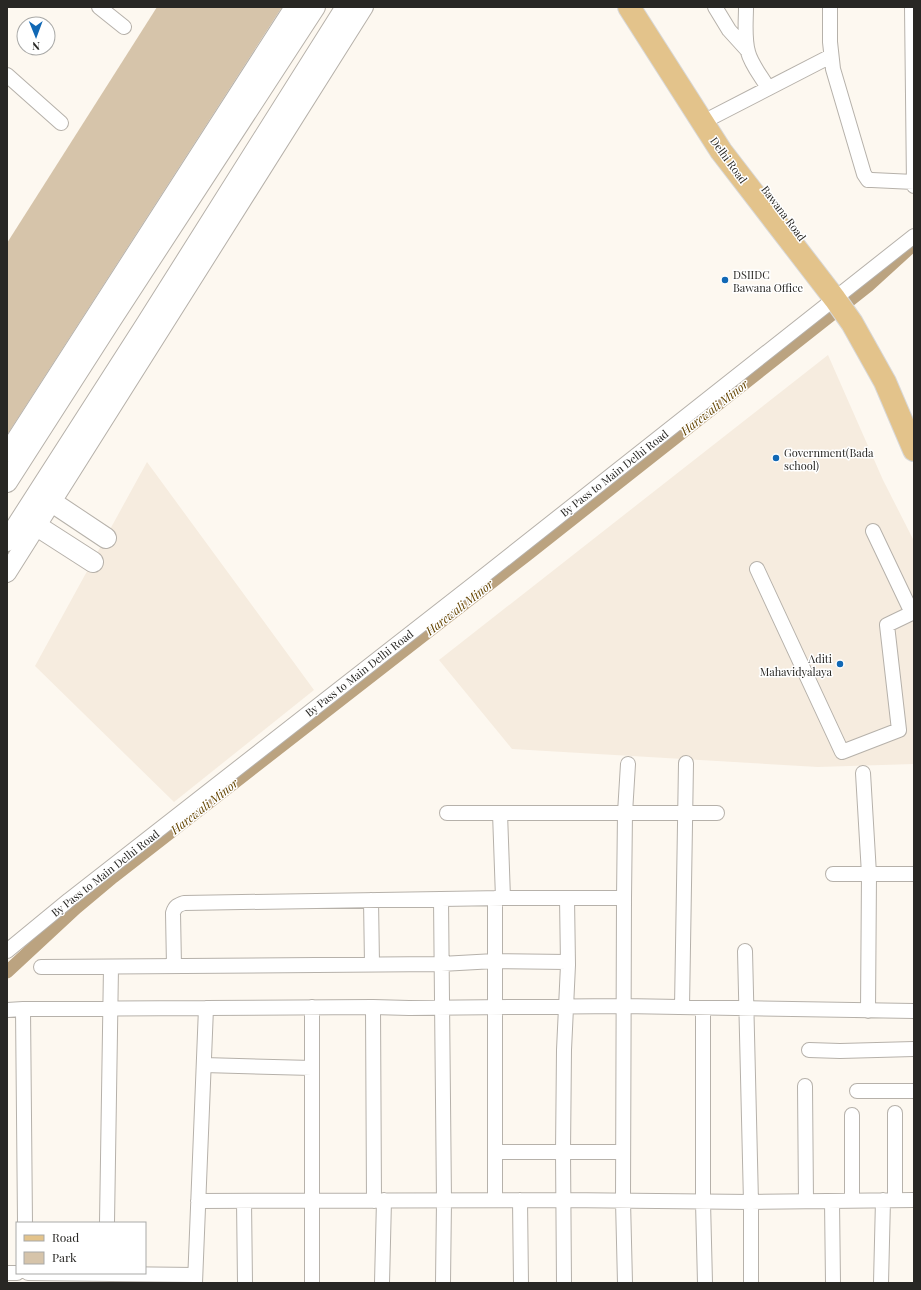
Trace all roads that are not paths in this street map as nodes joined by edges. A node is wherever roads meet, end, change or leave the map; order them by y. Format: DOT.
graph roads {
  1 [pos="99,7"];
  2 [pos="294,7"];
  3 [pos="315,7"];
  4 [pos="346,7"];
  5 [pos="364,7"];
  6 [pos="629,7"];
  7 [pos="643,7"];
  8 [pos="715,7"];
  9 [pos="746,7"];
  10 [pos="830,7"];
  11 [pos="912,7"];
  12 [pos="124,28"];
  13 [pos="748,51"];
  14 [pos="831,56"];
  15 [pos="7,75"];
  16 [pos="768,88"];
  17 [pos="708,119"];
  18 [pos="62,123"];
  19 [pos="746,174"];
  20 [pos="914,182"];
  21 [pos="914,186"];
  22 [pos="914,236"];
  23 [pos="842,298"];
  24 [pos="875,350"];
  25 [pos="914,416"];
  26 [pos="914,450"];
  27 [pos="7,453"];
  28 [pos="7,482"];
  29 [pos="52,502"];
  30 [pos="36,526"];
  31 [pos="873,531"];
  32 [pos="106,538"];
  33 [pos="7,542"];
  34 [pos="93,562"];
  35 [pos="757,569"];
  36 [pos="7,573"];
  37 [pos="913,612"];
  38 [pos="686,763"];
  39 [pos="628,764"];
  40 [pos="863,772"];
  41 [pos="447,813"];
  42 [pos="500,813"];
  43 [pos="626,813"];
  44 [pos="684,813"];
  45 [pos="717,813"];
  46 [pos="833,874"];
  47 [pos="869,874"];
  48 [pos="914,874"];
  49 [pos="499,898"];
  50 [pos="567,898"];
  51 [pos="624,898"];
  52 [pos="371,900"];
  53 [pos="441,900"];
  54 [pos="7,951"];
  55 [pos="745,951"];
  56 [pos="495,961"];
  57 [pos="568,962"];
  58 [pos="372,964"];
  59 [pos="441,964"];
  60 [pos="174,966"];
  61 [pos="41,967"];
  62 [pos="111,967"];
  63 [pos="623,1006"];
  64 [pos="312,1007"];
  65 [pos="373,1007"];
  66 [pos="496,1007"];
  67 [pos="566,1007"];
  68 [pos="682,1007"];
  69 [pos="111,1008"];
  70 [pos="206,1008"];
  71 [pos="442,1008"];
  72 [pos="703,1008"];
  73 [pos="23,1009"];
  74 [pos="746,1009"];
  75 [pos="7,1010"];
  76 [pos="868,1011"];
  77 [pos="914,1011"];
  78 [pos="914,1049"];
  79 [pos="809,1050"];
  80 [pos="204,1066"];
  81 [pos="312,1068"];
  82 [pos="805,1086"];
  83 [pos="857,1091"];
  84 [pos="914,1091"];
  85 [pos="894,1113"];
  86 [pos="852,1115"];
  87 [pos="495,1152"];
  88 [pos="563,1152"];
  89 [pos="623,1152"];
  90 [pos="379,1200"];
  91 [pos="495,1200"];
  92 [pos="520,1200"];
  93 [pos="563,1200"];
  94 [pos="889,1200"];
  95 [pos="914,1200"];
  96 [pos="198,1201"];
  97 [pos="244,1201"];
  98 [pos="312,1201"];
  99 [pos="444,1201"];
  100 [pos="623,1201"];
  101 [pos="806,1201"];
  102 [pos="832,1201"];
  103 [pos="852,1201"];
  104 [pos="703,1202"];
  105 [pos="751,1202"];
  106 [pos="25,1222"];
  107 [pos="107,1222"];
  108 [pos="47,1274"];
  109 [pos="106,1277"];
  110 [pos="195,1279"];
  111 [pos="245,1283"];
  112 [pos="312,1283"];
  113 [pos="382,1283"];
  114 [pos="443,1283"];
  115 [pos="521,1283"];
  116 [pos="564,1283"];
  117 [pos="625,1283"];
  118 [pos="705,1283"];
  119 [pos="751,1283"];
  120 [pos="833,1283"];
  121 [pos="881,1283"];
  1 -- 12 [label="street"];
  2 -- 27 [label="street"];
  3 -- 28 [label="main road"];
  4 -- 33 [label="main road"];
  5 -- 29 [label="street"];
  6 -- 17 [label="main road, Delhi Road"];
  7 -- 17 [label="main road"];
  8 -- 13 [label="street"];
  9 -- 13 [label="street"];
  10 -- 14 [label="street"];
  11 -- 20 [label="street"];
  13 -- 16 [label="street"];
  14 -- 16 [label="street"];
  14 -- 20 [label="street"];
  15 -- 18 [label="street"];
  16 -- 17 [label="street"];
  17 -- 19 [label="main road, Delhi Road"];
  19 -- 23 [label="main road, Bawana Road"];
  20 -- 21 [label="street"];
  22 -- 23 [label="street, By Pass to Main Delhi Road"];
  23 -- 24 [label="main road, Bawana Road"];
  23 -- 54 [label="street, By Pass to Main Delhi Road"];
  24 -- 25 [label="main road"];
  24 -- 26 [label="main road"];
  29 -- 30 [label="street"];
  29 -- 32 [label="main road"];
  30 -- 34 [label="main road"];
  30 -- 36 [label="street"];
  31 -- 37 [label="street"];
  35 -- 37 [label="street"];
  38 -- 44 [label="street"];
  39 -- 43 [label="street"];
  40 -- 47 [label="street"];
  41 -- 42 [label="street"];
  42 -- 43 [label="street"];
  42 -- 49 [label="street"];
  43 -- 44 [label="street"];
  43 -- 51 [label="street"];
  44 -- 45 [label="street"];
  44 -- 68 [label="street"];
  46 -- 47 [label="street"];
  47 -- 48 [label="street"];
  47 -- 76 [label="street"];
  49 -- 50 [label="street"];
  49 -- 53 [label="street"];
  49 -- 56 [label="street"];
  50 -- 51 [label="street"];
  50 -- 57 [label="street"];
  51 -- 63 [label="street"];
  52 -- 53 [label="street"];
  52 -- 58 [label="street"];
  52 -- 60 [label="street"];
  53 -- 59 [label="street"];
  55 -- 74 [label="street"];
  56 -- 57 [label="street"];
  56 -- 59 [label="street"];
  56 -- 66 [label="street"];
  57 -- 67 [label="street"];
  58 -- 59 [label="street"];
  58 -- 60 [label="street"];
  59 -- 71 [label="street"];
  60 -- 62 [label="street"];
  61 -- 62 [label="street"];
  62 -- 69 [label="street"];
  63 -- 67 [label="street"];
  63 -- 68 [label="street"];
  63 -- 89 [label="street"];
  64 -- 65 [label="street"];
  64 -- 70 [label="street"];
  64 -- 81 [label="street"];
  65 -- 71 [label="street"];
  65 -- 90 [label="street"];
  66 -- 67 [label="street"];
  66 -- 71 [label="street"];
  66 -- 87 [label="street"];
  67 -- 88 [label="street"];
  68 -- 72 [label="street"];
  69 -- 70 [label="street"];
  69 -- 73 [label="street"];
  69 -- 107 [label="street"];
  70 -- 80 [label="street"];
  71 -- 99 [label="street"];
  72 -- 74 [label="street"];
  72 -- 104 [label="street"];
  73 -- 75 [label="street"];
  73 -- 106 [label="street"];
  74 -- 76 [label="street"];
  74 -- 105 [label="street"];
  76 -- 77 [label="street"];
  78 -- 79 [label="street"];
  80 -- 81 [label="street"];
  80 -- 96 [label="street"];
  81 -- 98 [label="street"];
  82 -- 101 [label="street"];
  83 -- 84 [label="street"];
  85 -- 94 [label="street"];
  86 -- 103 [label="street"];
  87 -- 88 [label="street"];
  87 -- 91 [label="street"];
  88 -- 89 [label="street"];
  88 -- 93 [label="street"];
  89 -- 100 [label="street"];
  90 -- 98 [label="street"];
  90 -- 99 [label="street"];
  90 -- 113 [label="street"];
  91 -- 92 [label="street"];
  91 -- 99 [label="street"];
  92 -- 93 [label="street"];
  92 -- 115 [label="street"];
  93 -- 100 [label="street"];
  93 -- 116 [label="street"];
  94 -- 95 [label="street"];
  94 -- 103 [label="street"];
  94 -- 121 [label="street"];
  96 -- 97 [label="street"];
  96 -- 110 [label="street"];
  97 -- 98 [label="street"];
  97 -- 111 [label="street"];
  98 -- 112 [label="street"];
  99 -- 114 [label="street"];
  100 -- 104 [label="street"];
  100 -- 117 [label="street"];
  101 -- 102 [label="street"];
  101 -- 105 [label="street"];
  102 -- 103 [label="street"];
  102 -- 120 [label="street"];
  104 -- 105 [label="street"];
  104 -- 118 [label="street"];
  105 -- 119 [label="street"];
  108 -- 109 [label="street"];
  109 -- 110 [label="street"];
}
